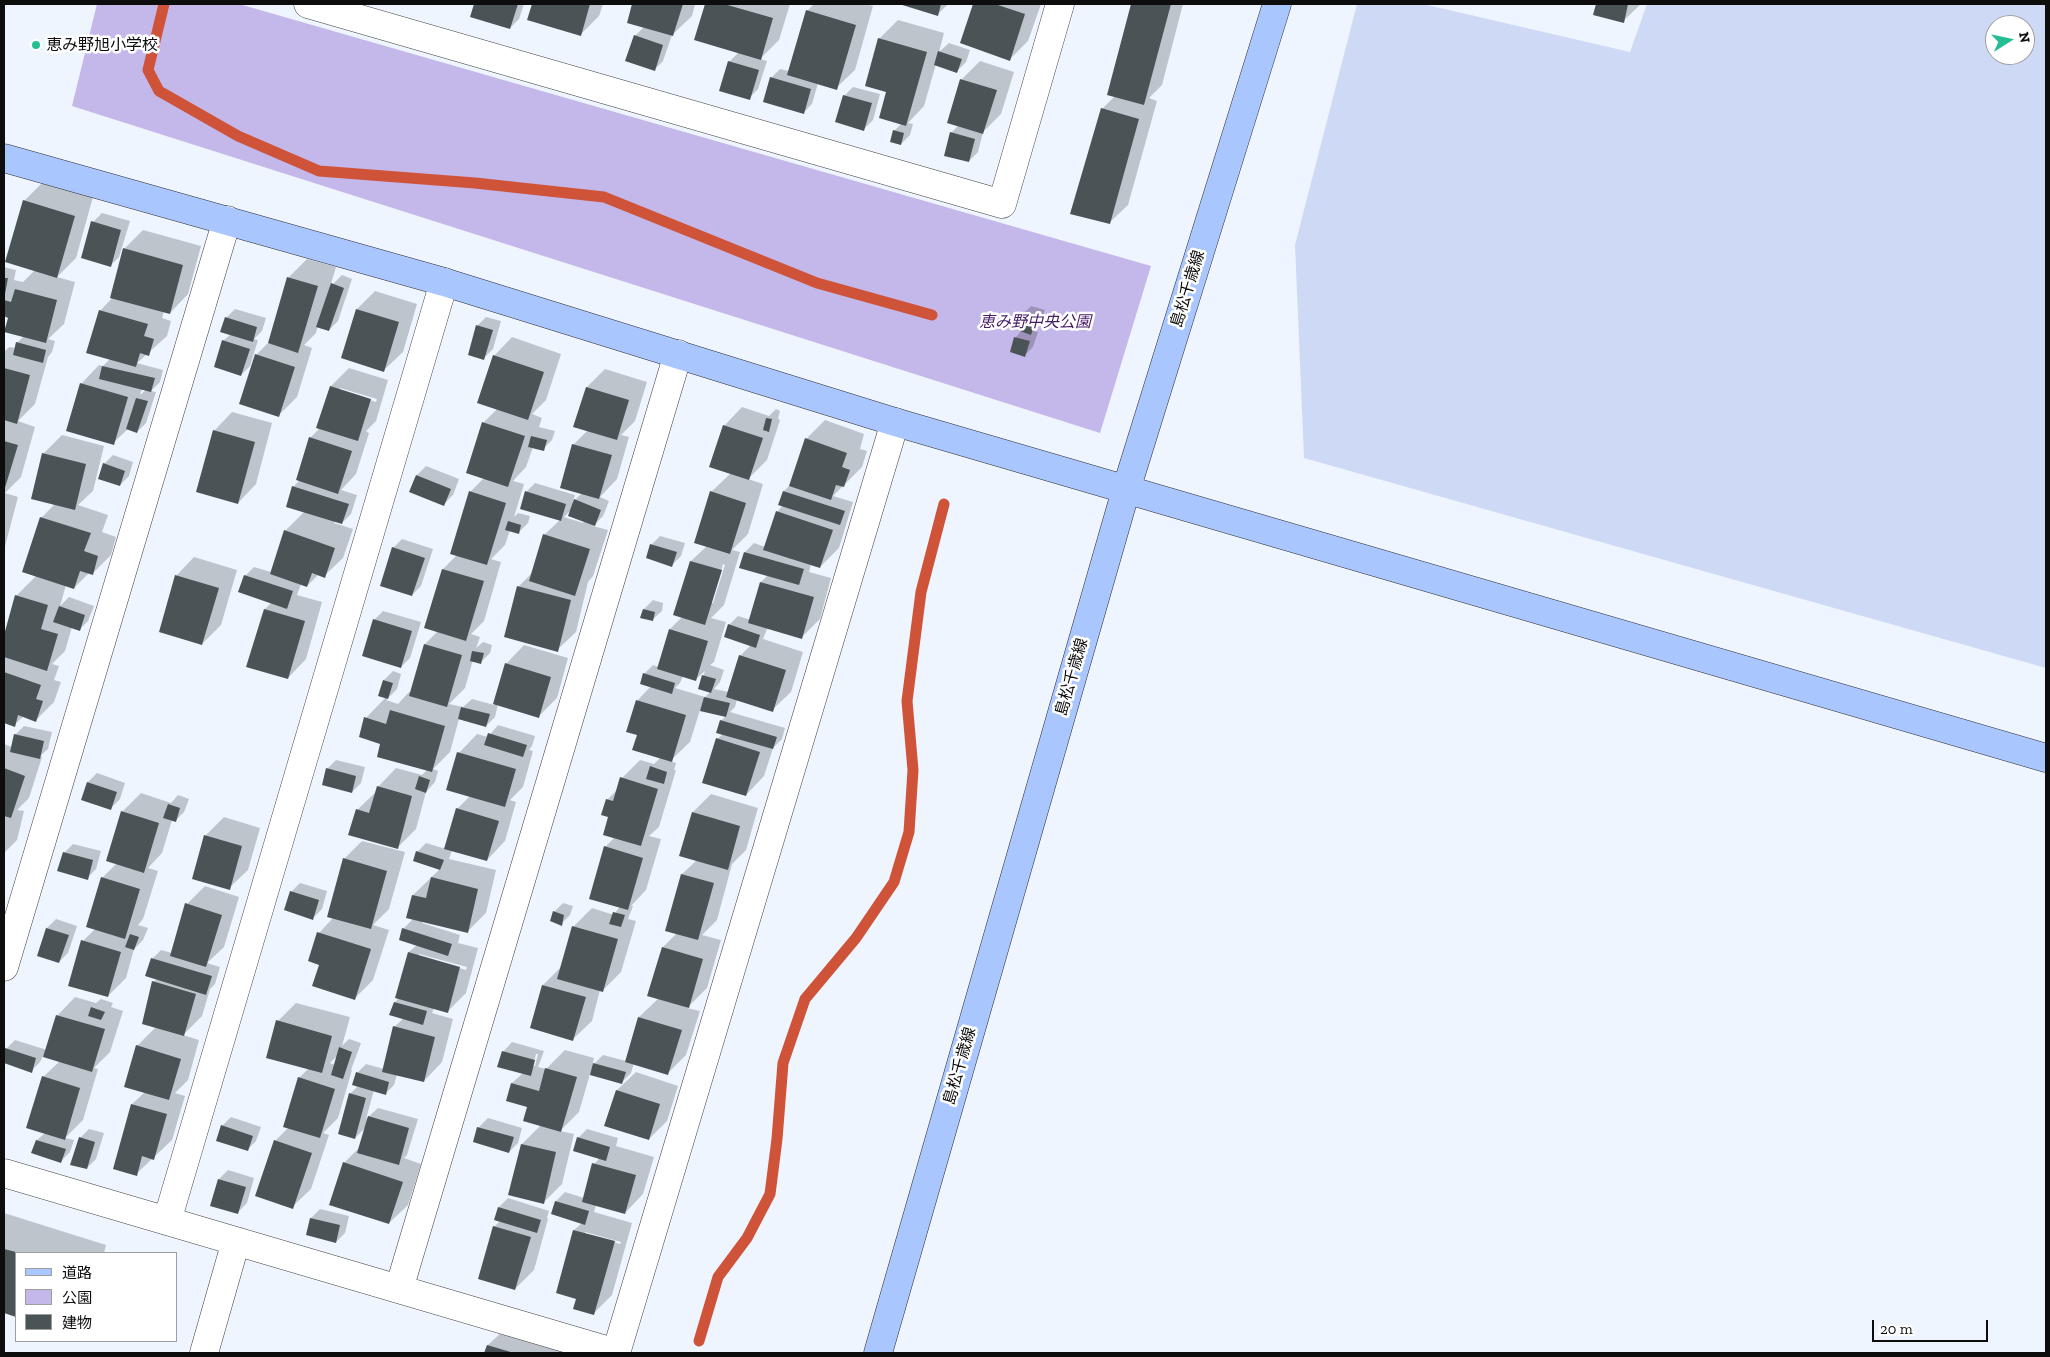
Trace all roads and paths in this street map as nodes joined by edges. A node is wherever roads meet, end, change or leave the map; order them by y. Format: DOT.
graph roads {
  1 [pos="308,4"];
  2 [pos="1060,4"];
  3 [pos="1277,4"];
  4 [pos="4,158"];
  5 [pos="227,220"];
  6 [pos="444,282"];
  7 [pos="678,354"];
  8 [pos="895,422"];
  9 [pos="1126,490"];
  10 [pos="2046,758"];
  11 [pos="4,967"];
  12 [pos="4,1173"];
  13 [pos="167,1221"];
  14 [pos="236,1241"];
  15 [pos="400,1289"];
  16 [pos="204,1353"];
  17 [pos="878,1353"];
  1 -- 2 [label="street"];
  3 -- 9 [label="street, 島松千歳線"];
  4 -- 5 [label="street"];
  5 -- 6 [label="street"];
  5 -- 11 [label="street"];
  6 -- 7 [label="street"];
  6 -- 13 [label="street"];
  7 -- 8 [label="street"];
  7 -- 15 [label="street"];
  8 -- 9 [label="street"];
  8 -- 15 [label="street"];
  9 -- 10 [label="street"];
  9 -- 17 [label="street, 島松千歳線"];
  12 -- 13 [label="street"];
  13 -- 14 [label="street"];
  14 -- 15 [label="street"];
  14 -- 16 [label="street"];
}
